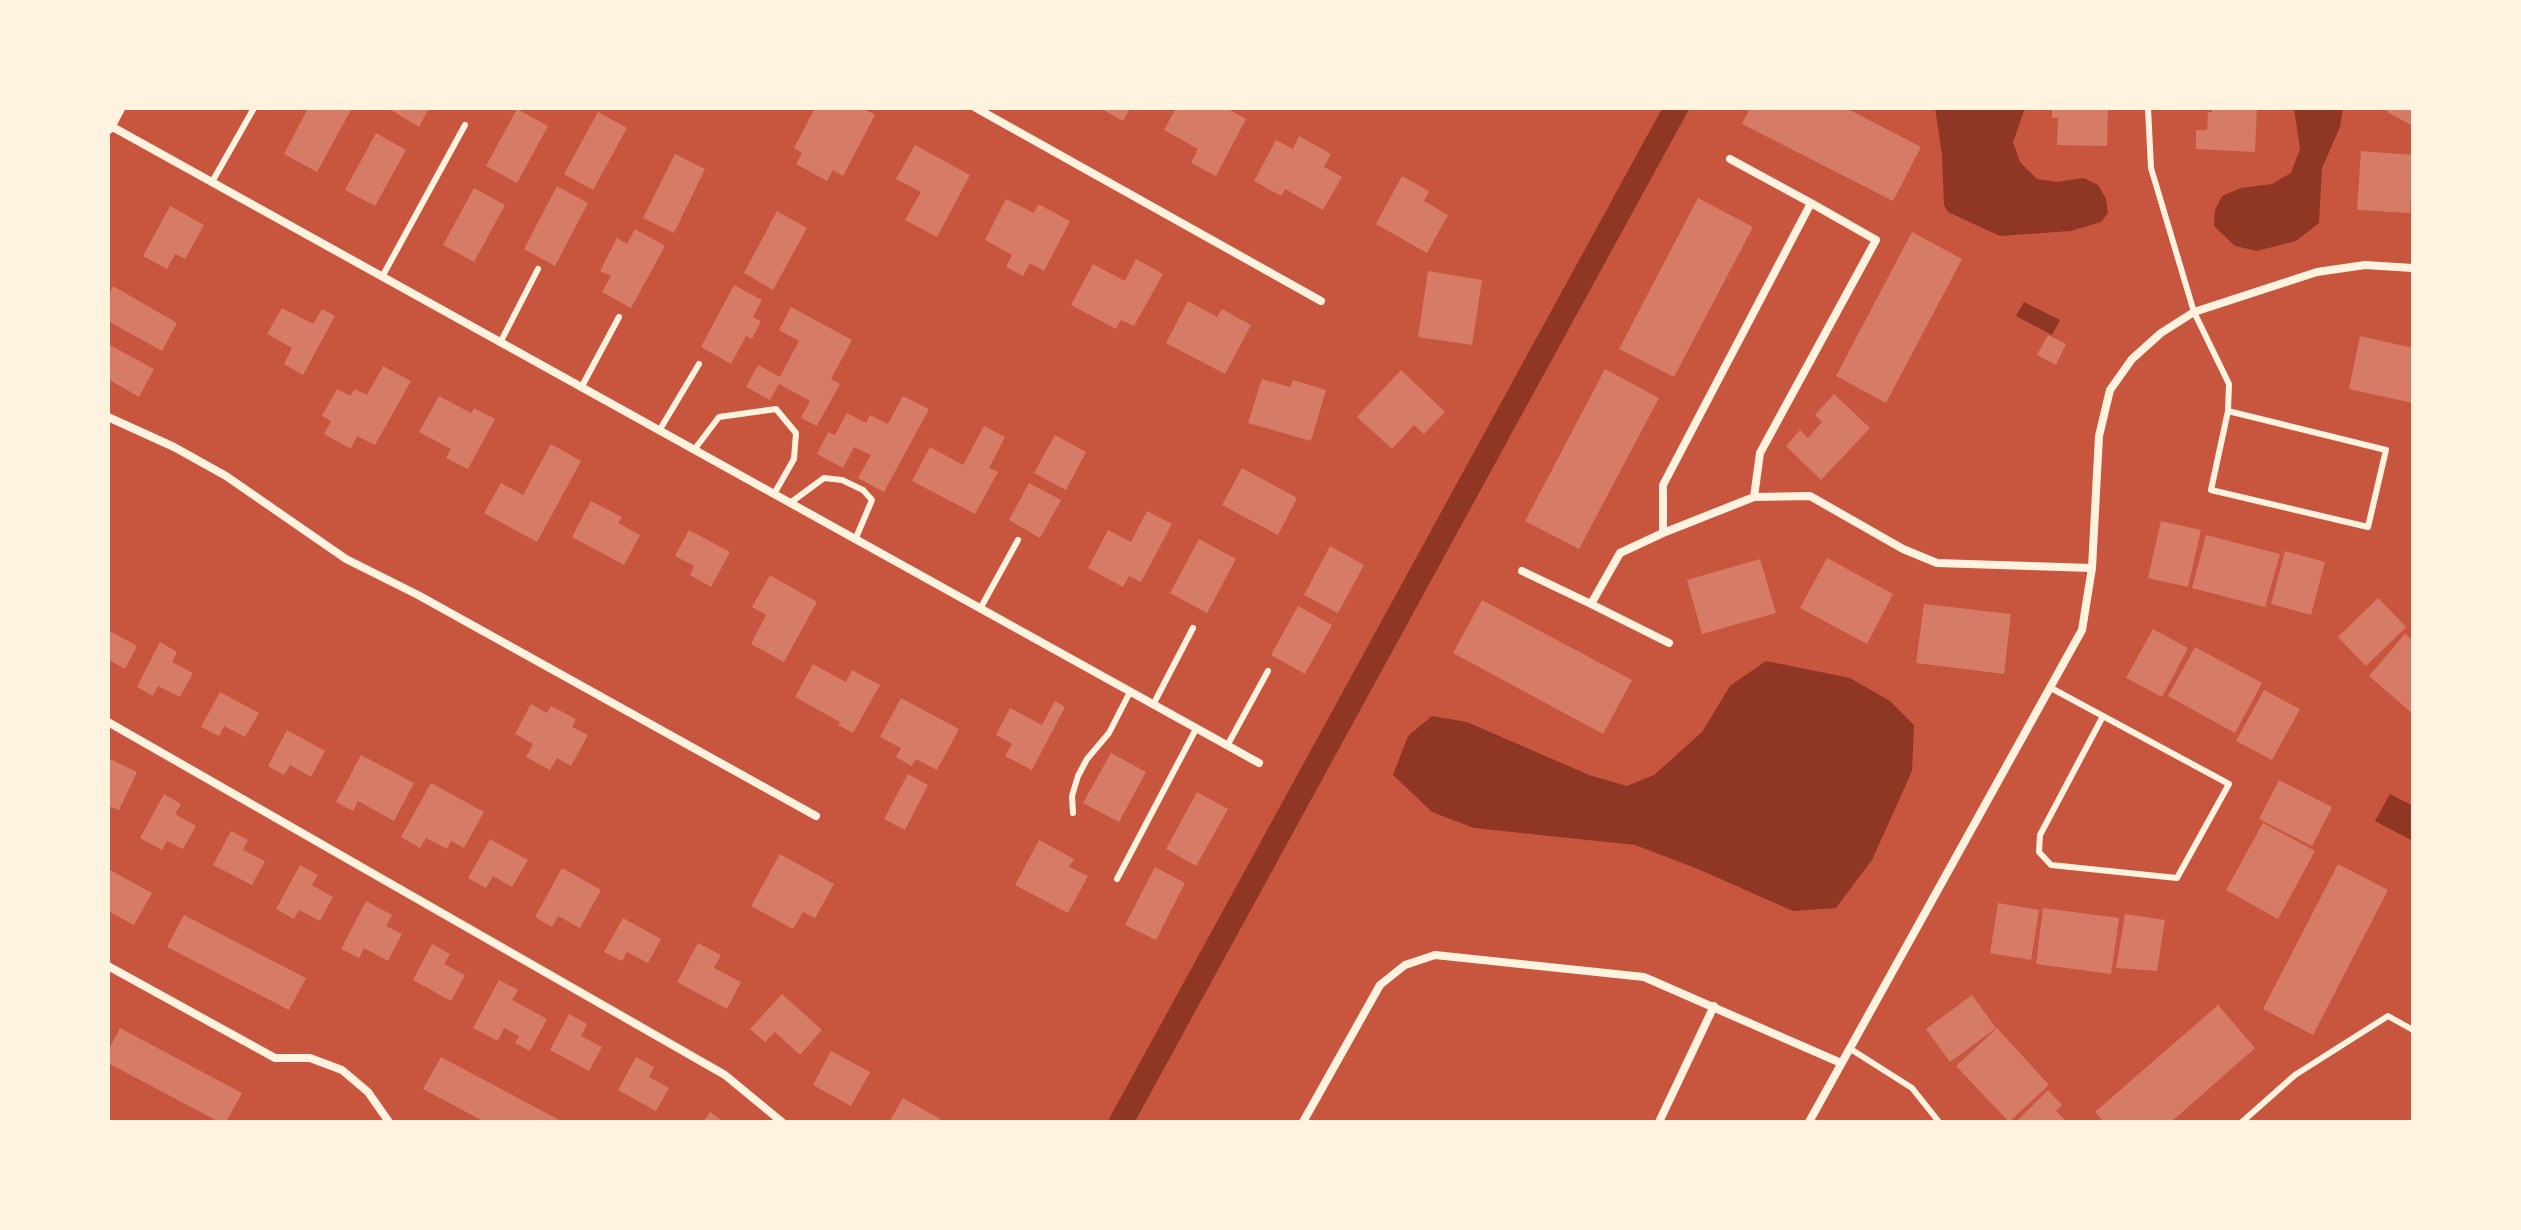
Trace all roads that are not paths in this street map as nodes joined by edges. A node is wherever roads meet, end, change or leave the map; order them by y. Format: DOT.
graph roads {
  1 [pos="118,108"];
  2 [pos="254,108"];
  3 [pos="976,108"];
  4 [pos="2148,108"];
  5 [pos="465,125"];
  6 [pos="108,126"];
  7 [pos="1730,159"];
  8 [pos="212,182"];
  9 [pos="1811,203"];
  10 [pos="2413,268"];
  11 [pos="538,269"];
  12 [pos="382,277"];
  13 [pos="1321,301"];
  14 [pos="2194,312"];
  15 [pos="619,317"];
  16 [pos="500,343"];
  17 [pos="699,364"];
  18 [pos="581,388"];
  19 [pos="2228,411"];
  20 [pos="108,417"];
  21 [pos="659,431"];
  22 [pos="694,450"];
  23 [pos="774,494"];
  24 [pos="1754,497"];
  25 [pos="790,503"];
  26 [pos="1663,533"];
  27 [pos="855,540"];
  28 [pos="1018,540"];
  29 [pos="2092,568"];
  30 [pos="1522,571"];
  31 [pos="1591,604"];
  32 [pos="980,609"];
  33 [pos="1193,628"];
  34 [pos="1669,643"];
  35 [pos="1268,671"];
  36 [pos="2051,688"];
  37 [pos="1130,692"];
  38 [pos="1153,705"];
  39 [pos="2102,718"];
  40 [pos="108,722"];
  41 [pos="1196,729"];
  42 [pos="1227,746"];
  43 [pos="1259,763"];
  44 [pos="1073,813"];
  45 [pos="816,816"];
  46 [pos="1117,879"];
  47 [pos="108,966"];
  48 [pos="1714,1006"];
  49 [pos="2413,1030"];
  50 [pos="1849,1048"];
  51 [pos="1841,1063"];
  52 [pos="389,1122"];
  53 [pos="782,1122"];
  54 [pos="1303,1122"];
  55 [pos="1659,1122"];
  56 [pos="1809,1122"];
  57 [pos="1939,1122"];
  58 [pos="2242,1122"];
  1 -- 6 [label="street"];
  2 -- 8 [label="lane"];
  3 -- 13 [label="street"];
  4 -- 14 [label="lane"];
  5 -- 12 [label="lane"];
  6 -- 8 [label="street"];
  7 -- 9 [label="street"];
  8 -- 12 [label="street"];
  9 -- 24 [label="street"];
  9 -- 26 [label="street"];
  10 -- 14 [label="street"];
  11 -- 16 [label="lane"];
  12 -- 16 [label="street"];
  14 -- 19 [label="lane"];
  14 -- 29 [label="street"];
  15 -- 18 [label="lane"];
  16 -- 18 [label="street"];
  17 -- 21 [label="lane"];
  18 -- 21 [label="street"];
  19 -- 19 [label="lane"];
  20 -- 45 [label="street"];
  21 -- 22 [label="street"];
  22 -- 23 [label="street"];
  22 -- 23 [label="lane"];
  23 -- 25 [label="street"];
  24 -- 26 [label="street"];
  24 -- 29 [label="street"];
  25 -- 27 [label="street"];
  25 -- 27 [label="lane"];
  26 -- 31 [label="street"];
  27 -- 32 [label="street"];
  28 -- 32 [label="lane"];
  29 -- 36 [label="street"];
  30 -- 31 [label="street"];
  31 -- 34 [label="street"];
  32 -- 37 [label="street"];
  33 -- 38 [label="lane"];
  35 -- 42 [label="lane"];
  36 -- 39 [label="lane"];
  36 -- 50 [label="street"];
  37 -- 38 [label="street"];
  37 -- 44 [label="lane"];
  38 -- 41 [label="street"];
  39 -- 39 [label="lane"];
  40 -- 53 [label="street"];
  41 -- 42 [label="street"];
  41 -- 46 [label="lane"];
  42 -- 43 [label="street"];
  47 -- 52 [label="street"];
  48 -- 51 [label="street"];
  48 -- 54 [label="street"];
  48 -- 55 [label="street"];
  49 -- 58 [label="lane"];
  50 -- 51 [label="street"];
  50 -- 57 [label="lane"];
  51 -- 56 [label="street"];
}
